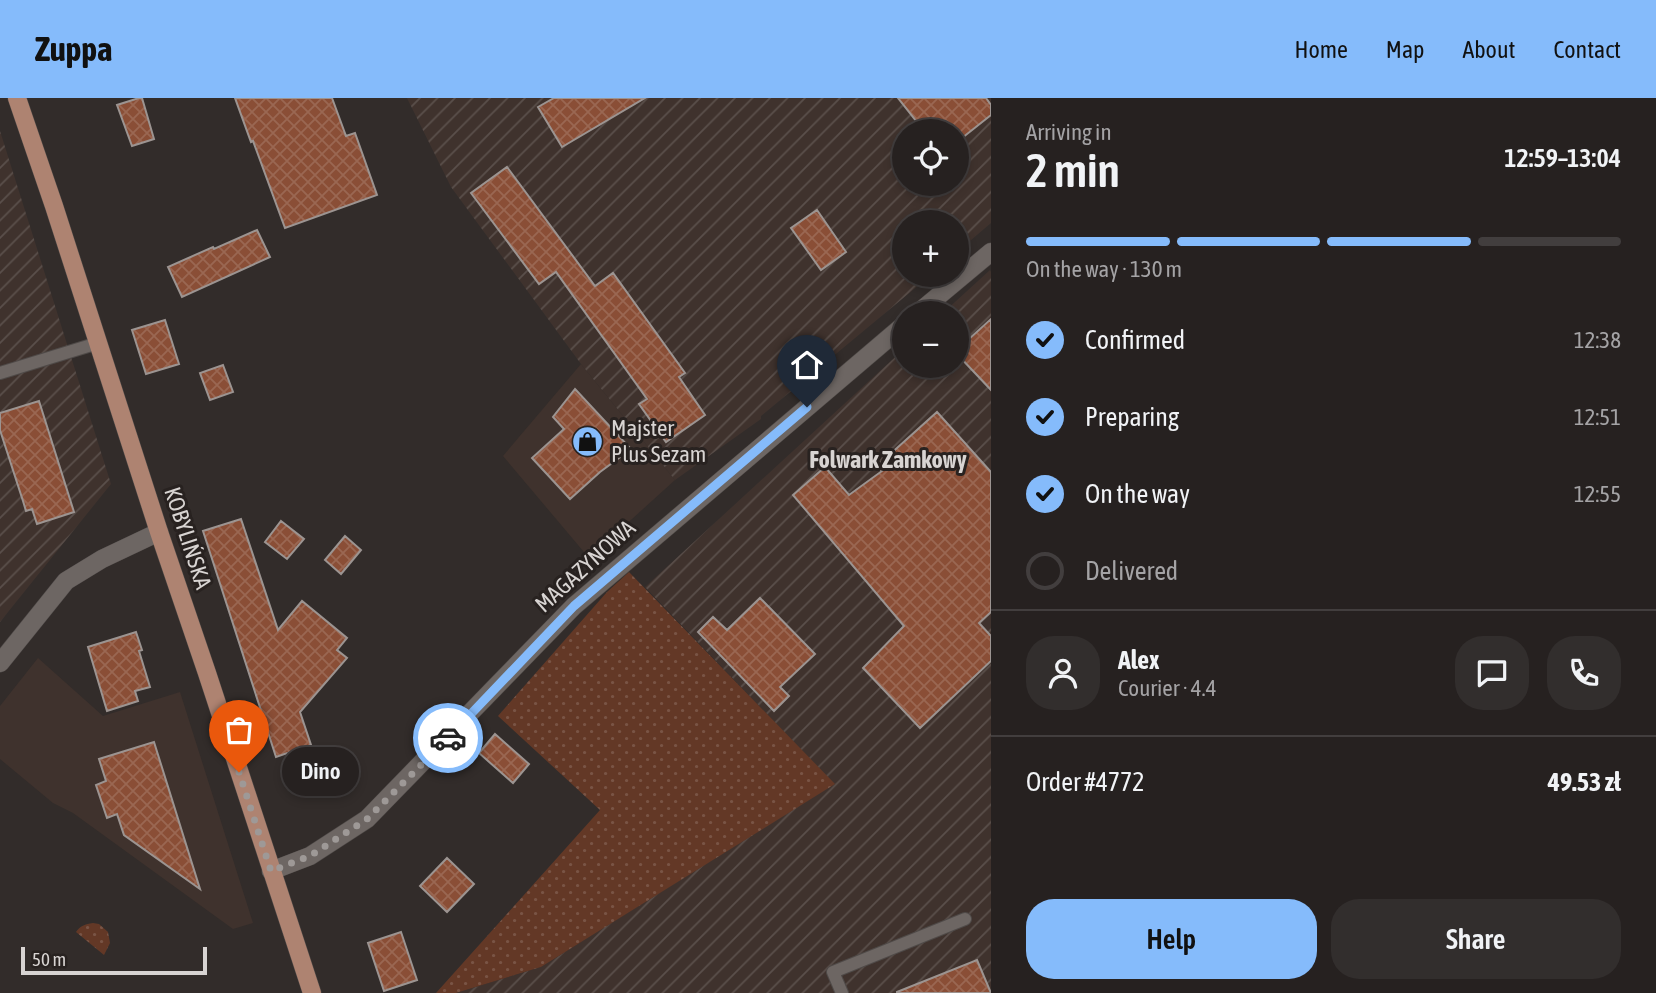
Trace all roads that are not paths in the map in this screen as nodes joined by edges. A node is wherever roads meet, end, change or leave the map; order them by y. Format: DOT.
graph roads {
  1 [pos="17,98"];
  2 [pos="991,252"];
  3 [pos="932,301"];
  4 [pos="892,335"];
  5 [pos="97,343"];
  6 [pos="0,373"];
  7 [pos="159,532"];
  8 [pos="0,663"];
  9 [pos="271,871"];
  10 [pos="965,919"];
  11 [pos="312,993"];
  12 [pos="842,993"];
  1 -- 5 [label="main road, KOBYLIŃSKA"];
  2 -- 3 [label="street"];
  4 -- 9 [label="street, MAGAZYNOWA"];
  5 -- 6 [label="lane"];
  5 -- 7 [label="main road, KOBYLIŃSKA"];
  7 -- 8 [label="street"];
  7 -- 9 [label="main road, KOBYLIŃSKA"];
  9 -- 11 [label="main road, KOBYLIŃSKA"];
  10 -- 12 [label="lane"];
}
